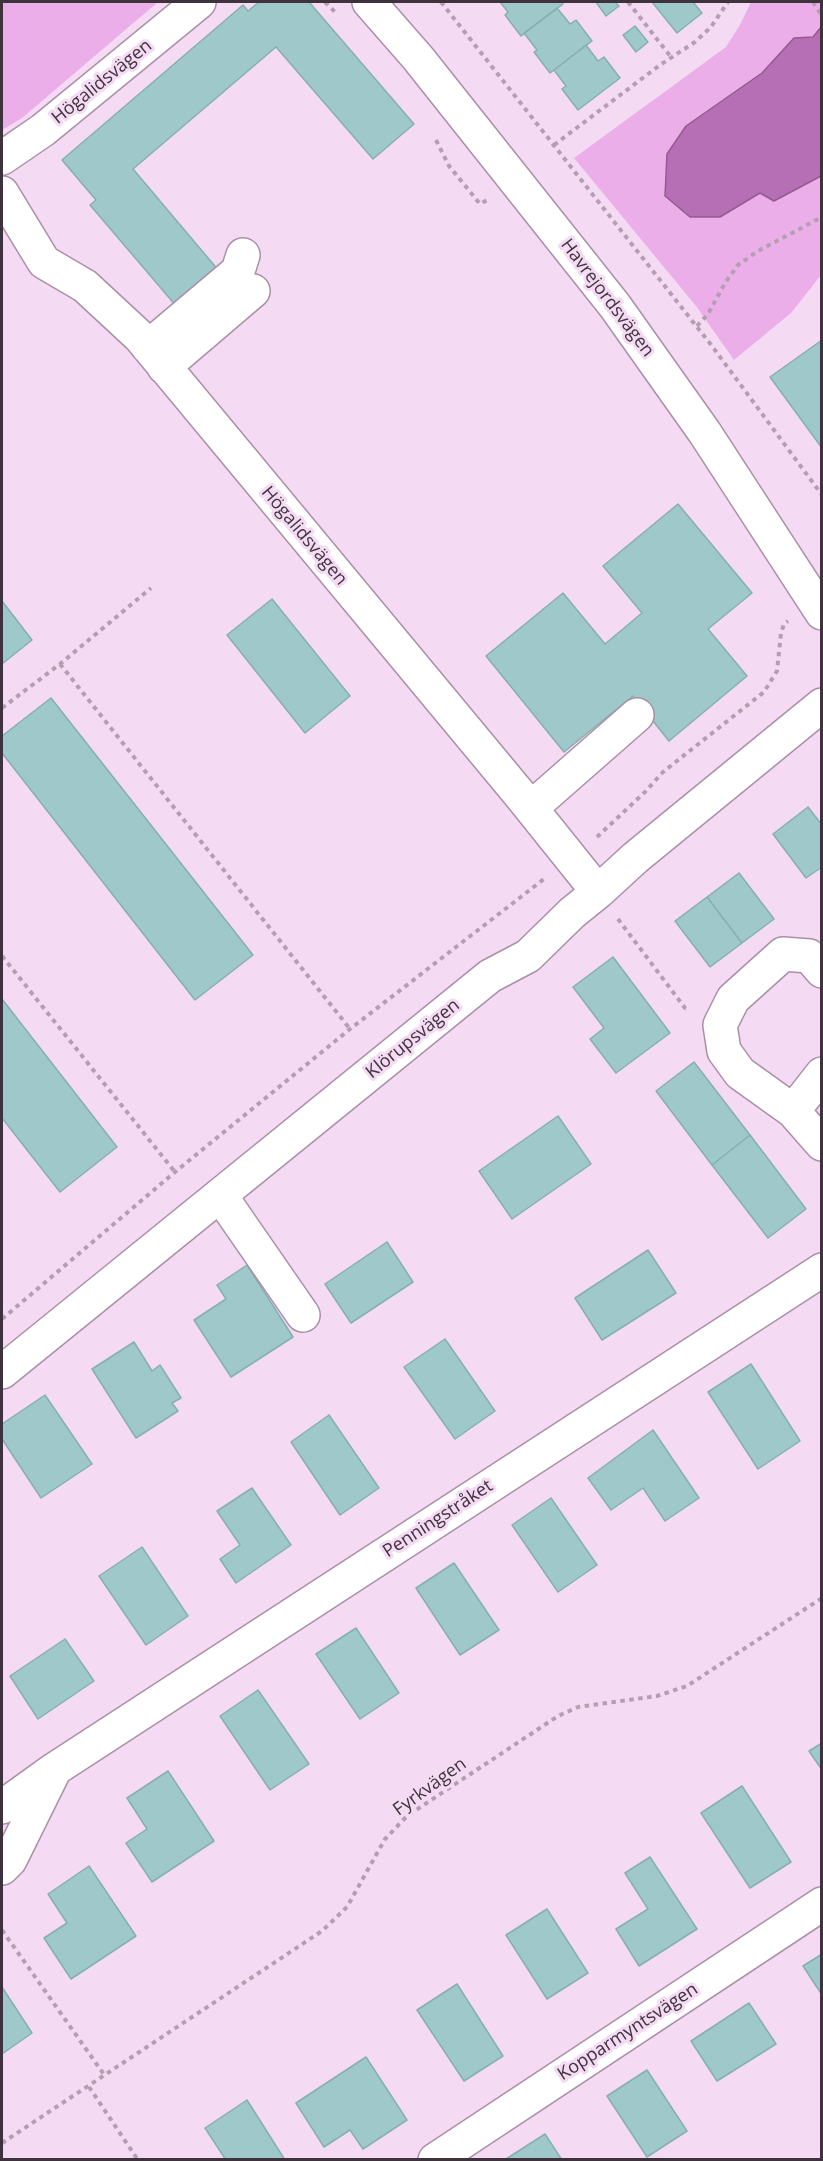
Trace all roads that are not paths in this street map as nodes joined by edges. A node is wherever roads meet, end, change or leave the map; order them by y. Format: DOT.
graph roads {
  1 [pos="199,2"];
  2 [pos="369,2"];
  3 [pos="2,158"];
  4 [pos="2,193"];
  5 [pos="243,255"];
  6 [pos="253,291"];
  7 [pos="156,357"];
  8 [pos="822,613"];
  9 [pos="822,705"];
  10 [pos="637,715"];
  11 [pos="531,808"];
  12 [pos="598,892"];
  13 [pos="822,971"];
  14 [pos="822,1074"];
  15 [pos="794,1111"];
  16 [pos="822,1144"];
  17 [pos="220,1196"];
  18 [pos="822,1270"];
  19 [pos="303,1315"];
  20 [pos="2,1372"];
  21 [pos="55,1769"];
  22 [pos="2,1807"];
  23 [pos="2,1868"];
  24 [pos="822,1904"];
  25 [pos="435,2160"];
  1 -- 3 [label="street, Högalidsvägen"];
  2 -- 8 [label="street, Havrejordsvägen"];
  4 -- 7 [label="street, Högalidsvägen"];
  5 -- 7 [label="street"];
  6 -- 7 [label="street"];
  7 -- 11 [label="street, Högalidsvägen"];
  9 -- 12 [label="street, Klörupsvägen"];
  10 -- 11 [label="street"];
  11 -- 12 [label="street, Högalidsvägen"];
  12 -- 17 [label="street, Klörupsvägen"];
  13 -- 15 [label="street"];
  14 -- 15 [label="street"];
  15 -- 16 [label="street"];
  17 -- 19 [label="street"];
  17 -- 20 [label="street, Klörupsvägen"];
  18 -- 21 [label="street, Penningstråket"];
  21 -- 22 [label="street, Penningstråket"];
  21 -- 23 [label="street"];
  24 -- 25 [label="street, Kopparmyntsvägen"];
}
